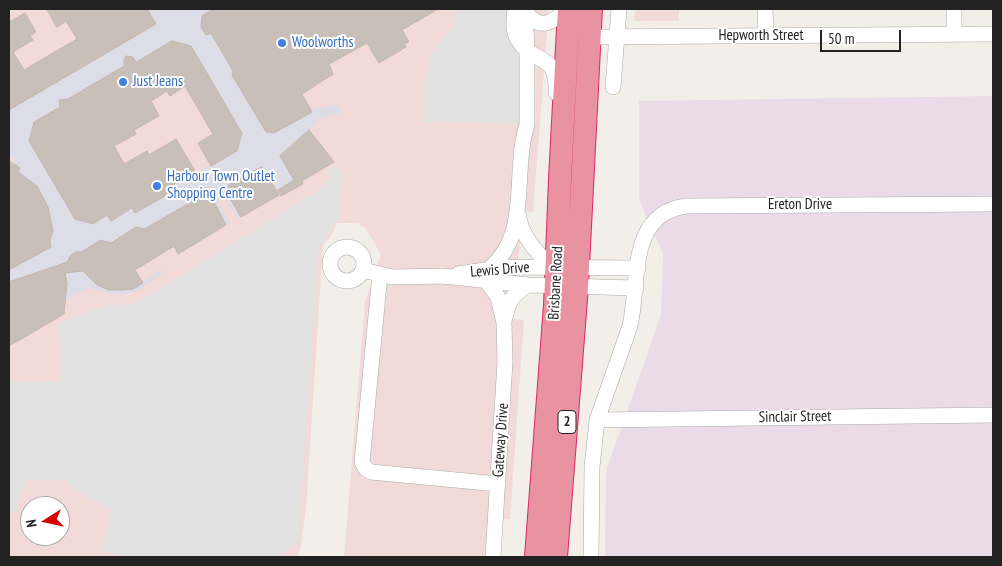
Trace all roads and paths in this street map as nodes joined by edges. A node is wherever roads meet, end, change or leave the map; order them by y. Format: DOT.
graph roads {
  1 [pos="569,9"];
  2 [pos="591,9"];
  3 [pos="619,9"];
  4 [pos="765,9"];
  5 [pos="954,9"];
  6 [pos="522,10"];
  7 [pos="954,34"];
  8 [pos="993,34"];
  9 [pos="766,36"];
  10 [pos="617,37"];
  11 [pos="589,38"];
  12 [pos="527,50"];
  13 [pos="613,86"];
  14 [pos="560,179"];
  15 [pos="993,204"];
  16 [pos="517,207"];
  17 [pos="512,238"];
  18 [pos="639,264"];
  19 [pos="528,266"];
  20 [pos="363,270"];
  21 [pos="380,274"];
  22 [pos="489,275"];
  23 [pos="564,275"];
  24 [pos="528,285"];
  25 [pos="636,288"];
  26 [pos="504,323"];
  27 [pos="993,415"];
  28 [pos="598,420"];
  29 [pos="498,484"];
  30 [pos="493,557"];
  31 [pos="536,557"];
  32 [pos="556,557"];
  33 [pos="591,557"];
  1 -- 6 [label="street"];
  1 -- 14 [label="highway, Brisbane Road / 2"];
  2 -- 11 [label="highway, Brisbane Road / 2"];
  3 -- 10 [label="street"];
  4 -- 9 [label="street"];
  5 -- 7 [label="street"];
  6 -- 12 [label="street"];
  7 -- 8 [label="street, Hepworth Street"];
  7 -- 9 [label="street, Hepworth Street"];
  9 -- 10 [label="street, Hepworth Street"];
  10 -- 11 [label="street, Hepworth Street"];
  10 -- 13 [label="street"];
  11 -- 23 [label="highway, Brisbane Road / 2"];
  12 -- 14 [label="street"];
  12 -- 16 [label="street"];
  14 -- 23 [label="highway, Brisbane Road / 2"];
  15 -- 18 [label="street, Ereton Drive"];
  16 -- 17 [label="street"];
  16 -- 23 [label="street"];
  17 -- 19 [label="street"];
  17 -- 22 [label="street"];
  18 -- 23 [label="street, Brisbane Road"];
  18 -- 25 [label="street"];
  19 -- 22 [label="street, Lewis Drive"];
  19 -- 23 [label="street, Lewis Drive"];
  20 -- 21 [label="street, Lewis Drive"];
  21 -- 22 [label="street, Lewis Drive"];
  21 -- 29 [label="street"];
  22 -- 24 [label="street, Lewis Drive"];
  22 -- 26 [label="street, Gateway Drive"];
  23 -- 24 [label="street, Lewis Drive"];
  23 -- 25 [label="street, Brisbane Road"];
  23 -- 31 [label="highway, Brisbane Road / 2"];
  23 -- 32 [label="highway, Brisbane Road / 2"];
  24 -- 26 [label="street, Gateway Drive"];
  25 -- 28 [label="street"];
  26 -- 29 [label="street, Gateway Drive"];
  27 -- 28 [label="street, Sinclair Street"];
  28 -- 33 [label="street"];
  29 -- 30 [label="street, Gateway Drive"];
}
